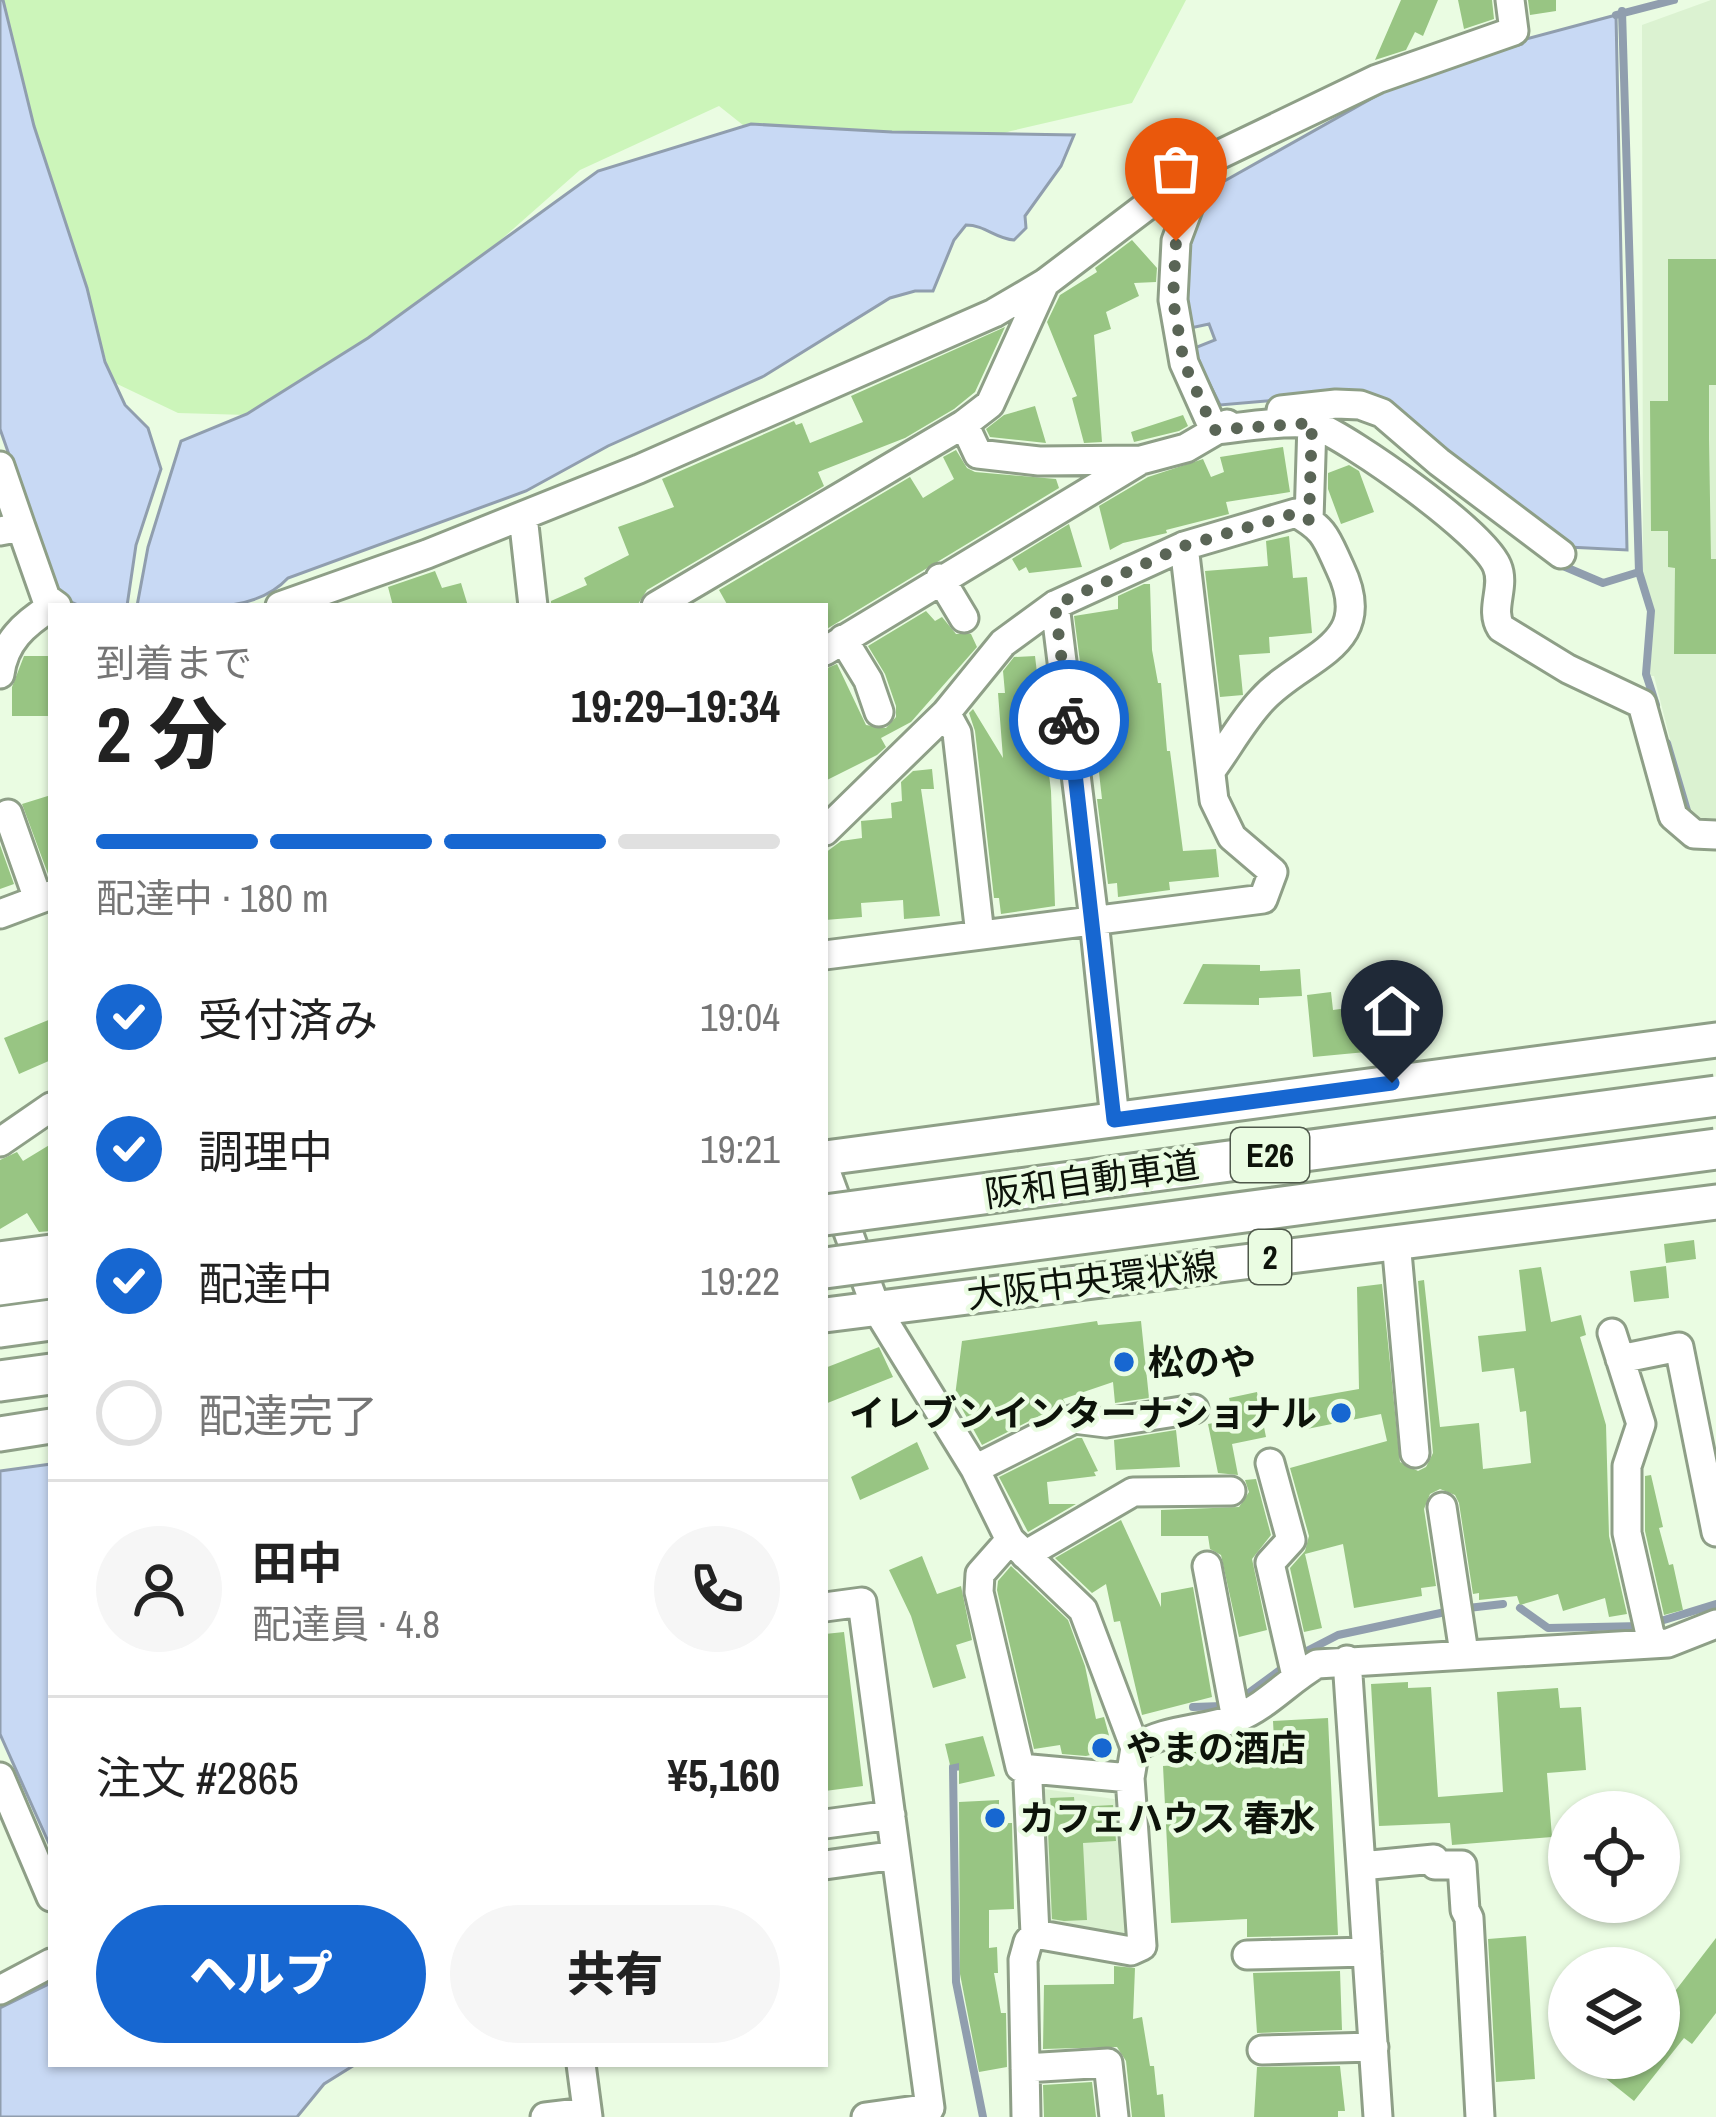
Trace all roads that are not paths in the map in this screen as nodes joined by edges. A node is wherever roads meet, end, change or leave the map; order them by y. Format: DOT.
graph roads {
  1 [pos="1510,0"];
  2 [pos="1206,161"];
  3 [pos="1045,283"];
  4 [pos="1159,292"];
  5 [pos="964,424"];
  6 [pos="1212,424"];
  7 [pos="1320,428"];
  8 [pos="1141,460"];
  9 [pos="0,466"];
  10 [pos="523,516"];
  11 [pos="1309,520"];
  12 [pos="10,529"];
  13 [pos="1184,546"];
  14 [pos="1561,554"];
  15 [pos="940,578"];
  16 [pos="702,594"];
  17 [pos="51,603"];
  18 [pos="288,603"];
  19 [pos="533,603"];
  20 [pos="668,603"];
  21 [pos="1055,605"];
  22 [pos="48,610"];
  23 [pos="964,618"];
  24 [pos="834,645"];
  25 [pos="0,674"];
  26 [pos="879,712"];
  27 [pos="946,713"];
  28 [pos="1213,768"];
  29 [pos="8,814"];
  30 [pos="828,828"];
  31 [pos="1716,835"];
  32 [pos="45,897"];
  33 [pos="0,914"];
  34 [pos="1094,920"];
  35 [pos="980,935"];
  36 [pos="828,956"];
  37 [pos="1716,1040"];
  38 [pos="1716,1096"];
  39 [pos="48,1108"];
  40 [pos="1114,1120"];
  41 [pos="0,1142"];
  42 [pos="1716,1149"];
  43 [pos="828,1158"];
  44 [pos="828,1177"];
  45 [pos="1716,1202"];
  46 [pos="828,1215"];
  47 [pos="1396,1241"];
  48 [pos="48,1254"];
  49 [pos="828,1268"];
  50 [pos="18,1278"];
  51 [pos="876,1308"];
  52 [pos="828,1315"];
  53 [pos="48,1320"];
  54 [pos="0,1327"];
  55 [pos="48,1374"];
  56 [pos="0,1381"];
  57 [pos="1194,1409"];
  58 [pos="46,1417"];
  59 [pos="0,1418"];
  60 [pos="0,1434"];
  61 [pos="1415,1454"];
  62 [pos="1270,1463"];
  63 [pos="975,1469"];
  64 [pos="1231,1491"];
  65 [pos="1442,1507"];
  66 [pos="1716,1532"];
  67 [pos="1018,1547"];
  68 [pos="1207,1566"];
  69 [pos="828,1605"];
  70 [pos="1716,1624"];
  71 [pos="1652,1643"];
  72 [pos="1464,1653"];
  73 [pos="1347,1660"];
  74 [pos="1295,1676"];
  75 [pos="1236,1718"];
  76 [pos="1135,1748"];
  77 [pos="1031,1769"];
  78 [pos="0,1777"];
  79 [pos="1130,1778"];
  80 [pos="891,1815"];
  81 [pos="828,1824"];
  82 [pos="896,1855"];
  83 [pos="828,1864"];
  84 [pos="1361,1866"];
  85 [pos="48,1890"];
  86 [pos="1035,1934"];
  87 [pos="1367,1952"];
  88 [pos="1247,1955"];
  89 [pos="48,1965"];
  90 [pos="0,1990"];
  91 [pos="1374,2047"];
  92 [pos="1262,2050"];
  93 [pos="580,2067"];
  94 [pos="1025,2068"];
  95 [pos="587,2114"];
  96 [pos="545,2117"];
  97 [pos="866,2117"];
  98 [pos="1026,2117"];
  99 [pos="1114,2117"];
  100 [pos="1378,2117"];
  101 [pos="1480,2117"];
  1 -- 2 [label="street"];
  2 -- 3 [label="street"];
  2 -- 6 [label="street"];
  3 -- 5 [label="street"];
  3 -- 10 [label="street"];
  4 -- 6 [label="street"];
  5 -- 8 [label="street"];
  5 -- 16 [label="street"];
  6 -- 7 [label="street"];
  6 -- 8 [label="street"];
  6 -- 14 [label="street"];
  7 -- 11 [label="street"];
  7 -- 31 [label="street"];
  8 -- 15 [label="street"];
  9 -- 12 [label="street"];
  10 -- 18 [label="street"];
  10 -- 19 [label="street"];
  11 -- 13 [label="street"];
  11 -- 28 [label="street"];
  12 -- 17 [label="street"];
  13 -- 21 [label="street"];
  13 -- 28 [label="street"];
  15 -- 23 [label="street"];
  15 -- 24 [label="street"];
  16 -- 20 [label="street"];
  21 -- 27 [label="street"];
  21 -- 34 [label="street"];
  22 -- 25 [label="street"];
  24 -- 26 [label="street"];
  27 -- 30 [label="street"];
  27 -- 35 [label="street"];
  28 -- 34 [label="street"];
  29 -- 32 [label="street"];
  32 -- 33 [label="street"];
  34 -- 35 [label="street"];
  34 -- 40 [label="street"];
  35 -- 36 [label="street"];
  37 -- 40 [label="main road"];
  38 -- 46 [label="highway, 阪和自動車道 / E26, bridge"];
  39 -- 41 [label="street"];
  40 -- 43 [label="main road"];
  42 -- 49 [label="highway, 阪和自動車道 / E26, bridge"];
  44 -- 51 [label="street"];
  45 -- 47 [label="main road, 大阪中央環状線 / 2"];
  47 -- 51 [label="main road, 大阪中央環状線 / 2"];
  47 -- 61 [label="street"];
  48 -- 50 [label="main road"];
  51 -- 52 [label="main road, 大阪中央環状線 / 2"];
  51 -- 63 [label="street"];
  53 -- 54 [label="highway"];
  55 -- 56 [label="highway"];
  57 -- 63 [label="street"];
  58 -- 59 [label="main road"];
  58 -- 60 [label="main road"];
  62 -- 74 [label="street"];
  63 -- 67 [label="street"];
  64 -- 67 [label="street"];
  65 -- 72 [label="street"];
  66 -- 71 [label="street"];
  67 -- 76 [label="street"];
  67 -- 77 [label="street"];
  68 -- 75 [label="street"];
  69 -- 80 [label="street"];
  70 -- 71 [label="street"];
  71 -- 72 [label="street"];
  72 -- 73 [label="street"];
  73 -- 74 [label="street"];
  73 -- 84 [label="street"];
  74 -- 75 [label="street"];
  75 -- 76 [label="street"];
  76 -- 79 [label="street"];
  77 -- 79 [label="street"];
  77 -- 86 [label="street"];
  78 -- 85 [label="street"];
  79 -- 86 [label="street"];
  80 -- 81 [label="street"];
  80 -- 82 [label="street"];
  82 -- 83 [label="street"];
  82 -- 97 [label="street"];
  84 -- 87 [label="street"];
  84 -- 101 [label="street"];
  86 -- 94 [label="street"];
  87 -- 88 [label="street"];
  87 -- 91 [label="street"];
  89 -- 90 [label="street"];
  91 -- 92 [label="street"];
  91 -- 100 [label="street"];
  93 -- 95 [label="street"];
  94 -- 98 [label="street"];
  94 -- 99 [label="street"];
  95 -- 96 [label="street"];
}
